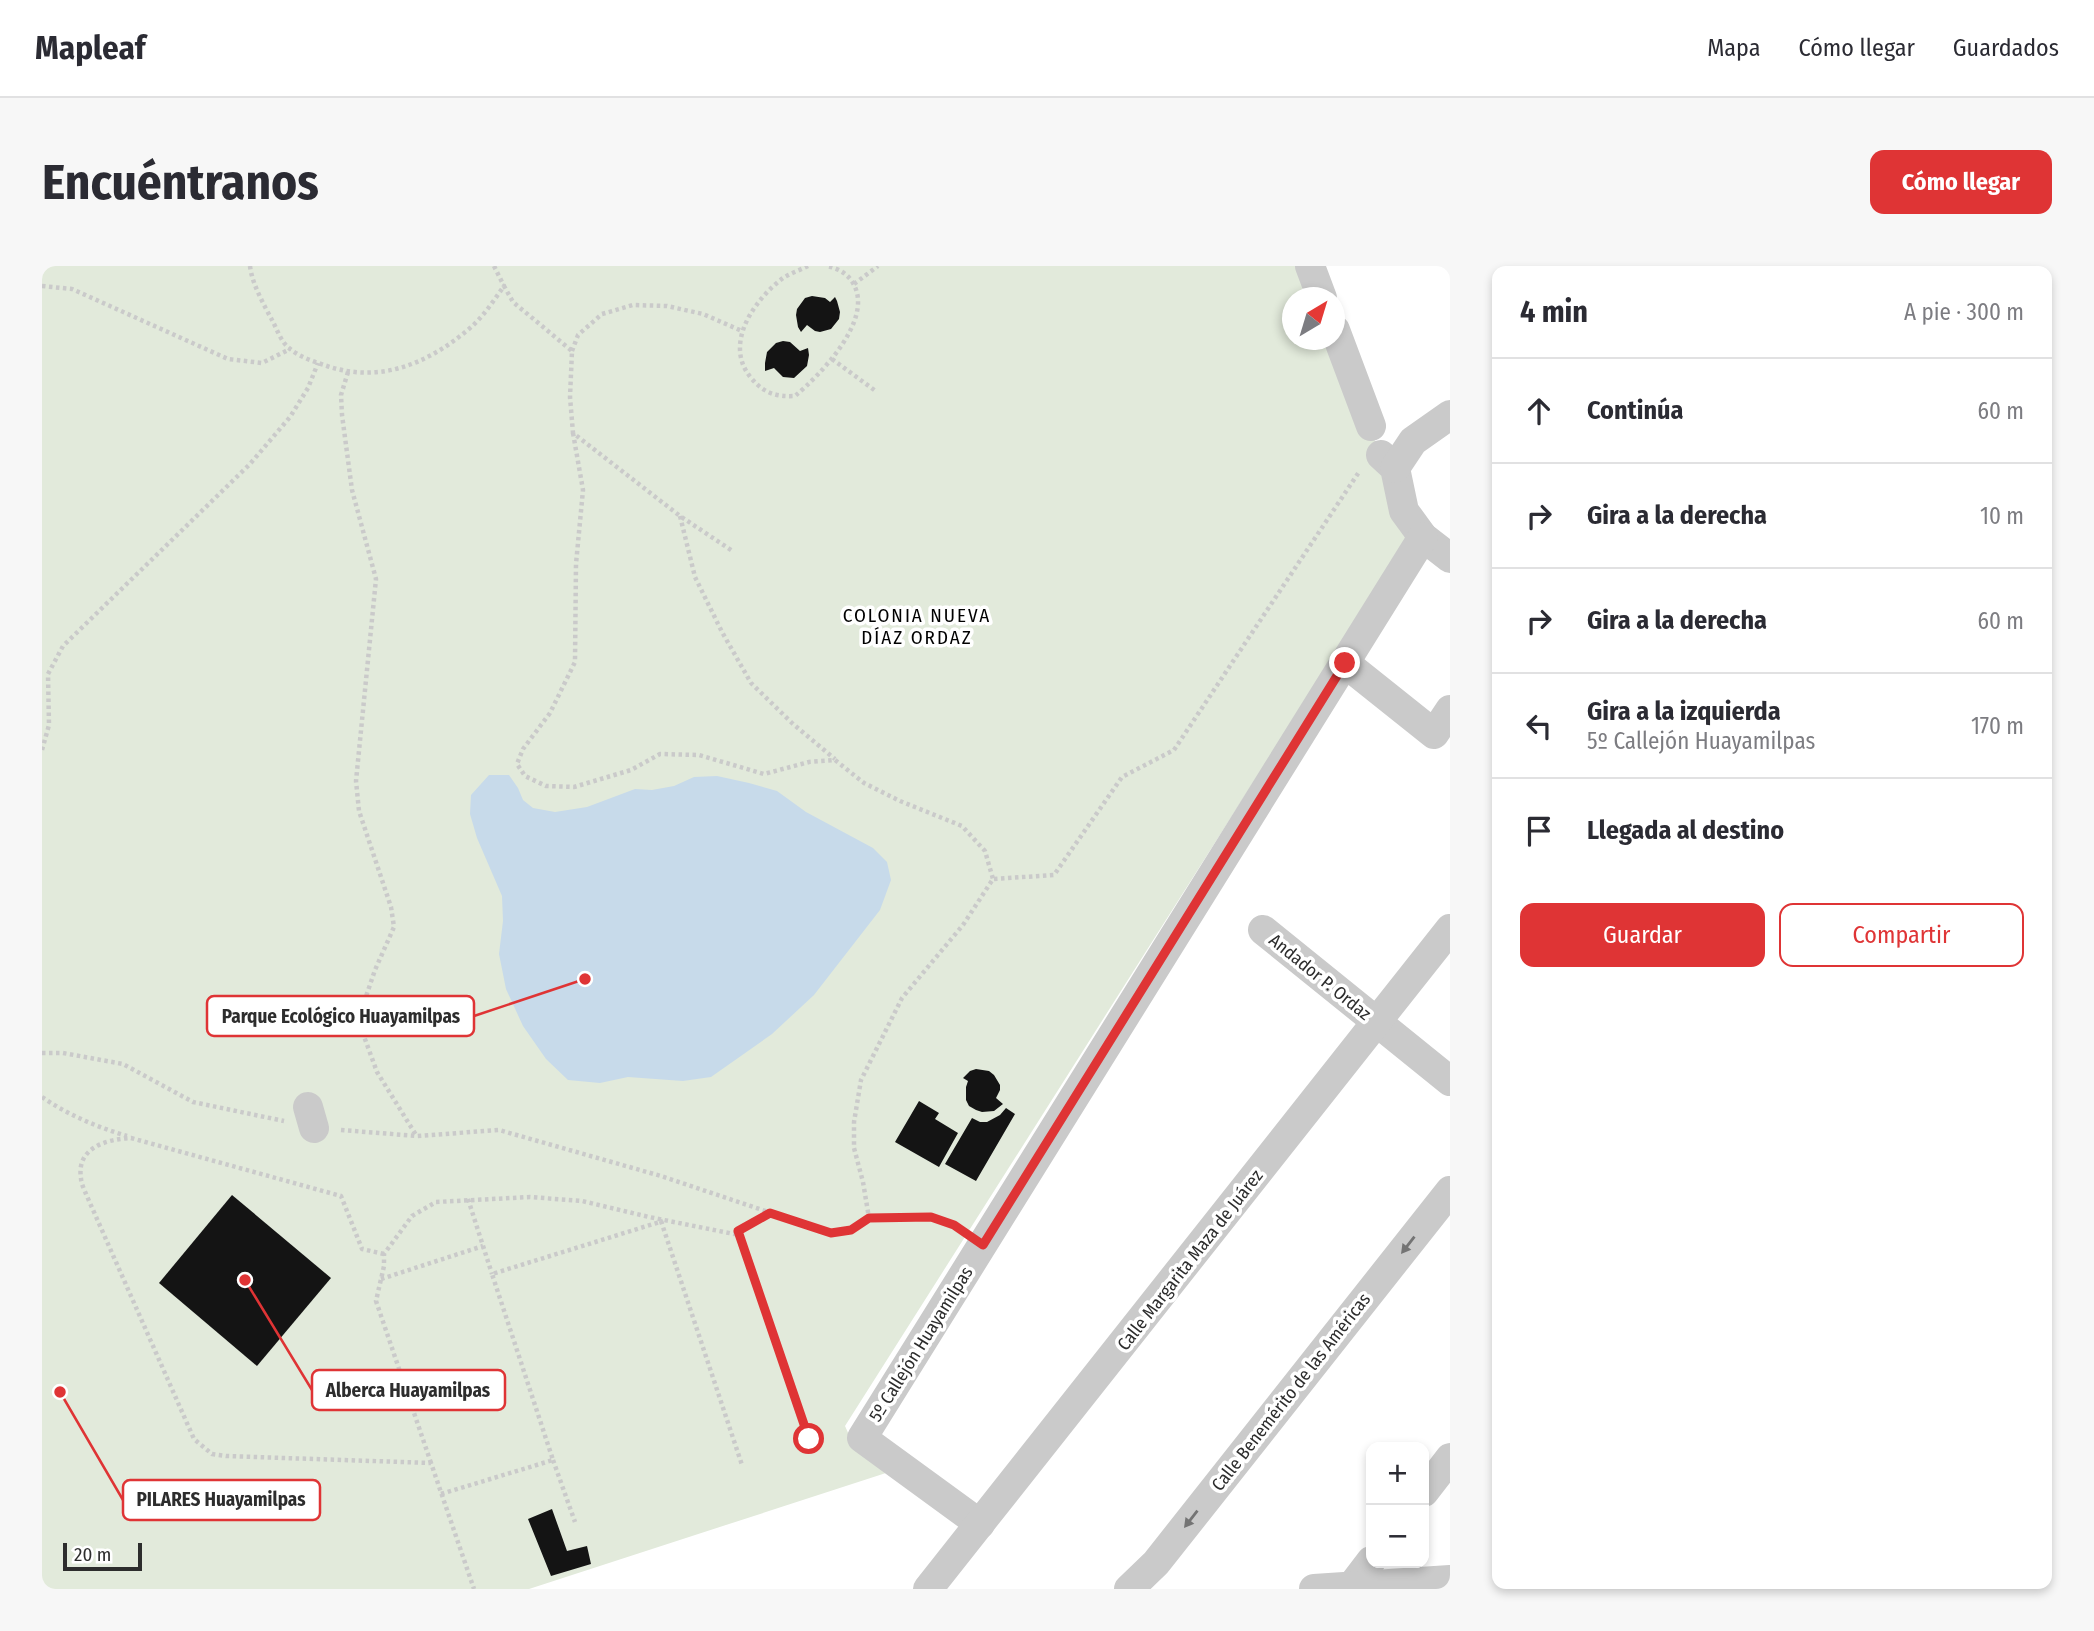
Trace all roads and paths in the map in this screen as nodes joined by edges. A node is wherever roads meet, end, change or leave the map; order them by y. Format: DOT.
graph roads {
  1 [pos="250,266"];
  2 [pos="495,266"];
  3 [pos="808,266"];
  4 [pos="826,266"];
  5 [pos="878,266"];
  6 [pos="1310,266"];
  7 [pos="854,284"];
  8 [pos="42,286"];
  9 [pos="504,286"];
  10 [pos="1318,287"];
  11 [pos="742,331"];
  12 [pos="290,349"];
  13 [pos="1342,350"];
  14 [pos="572,351"];
  15 [pos="832,359"];
  16 [pos="318,363"];
  17 [pos="348,372"];
  18 [pos="877,392"];
  19 [pos="1450,415"];
  20 [pos="1371,426"];
  21 [pos="573,433"];
  22 [pos="1388,461"];
  23 [pos="680,516"];
  24 [pos="1423,537"];
  25 [pos="734,552"];
  26 [pos="1450,558"];
  27 [pos="1345,663"];
  28 [pos="1442,722"];
  29 [pos="42,750"];
  30 [pos="835,760"];
  31 [pos="993,879"];
  32 [pos="1450,929"];
  33 [pos="1263,930"];
  34 [pos="1376,1023"];
  35 [pos="42,1053"];
  36 [pos="1450,1081"];
  37 [pos="42,1097"];
  38 [pos="417,1136"];
  39 [pos="131,1138"];
  40 [pos="1450,1191"];
  41 [pos="468,1199"];
  42 [pos="770,1213"];
  43 [pos="869,1218"];
  44 [pos="663,1221"];
  45 [pos="738,1231"];
  46 [pos="983,1245"];
  47 [pos="483,1246"];
  48 [pos="384,1254"];
  49 [pos="492,1274"];
  50 [pos="381,1279"];
  51 [pos="809,1439"];
  52 [pos="1450,1458"];
  53 [pos="553,1461"];
  54 [pos="431,1463"];
  55 [pos="742,1465"];
  56 [pos="1429,1485"];
  57 [pos="441,1494"];
  58 [pos="575,1522"];
  59 [pos="980,1524"];
  60 [pos="1366,1568"];
  61 [pos="1450,1580"];
  62 [pos="1352,1586"];
  63 [pos="474,1589"];
  64 [pos="928,1589"];
  65 [pos="1129,1589"];
  66 [pos="1314,1589"];
  1 -- 12 [label="path"];
  2 -- 9 [label="path"];
  3 -- 11 [label="path"];
  4 -- 7 [label="path"];
  5 -- 7 [label="path"];
  6 -- 10 [label="street"];
  7 -- 15 [label="path"];
  8 -- 12 [label="path"];
  9 -- 14 [label="path"];
  9 -- 17 [label="path"];
  11 -- 14 [label="path"];
  11 -- 15 [label="path"];
  12 -- 16 [label="path"];
  13 -- 20 [label="street"];
  14 -- 21 [label="path"];
  15 -- 18 [label="path"];
  16 -- 17 [label="path"];
  16 -- 29 [label="path"];
  17 -- 38 [label="path"];
  19 -- 22 [label="street"];
  21 -- 23 [label="path"];
  21 -- 30 [label="path"];
  22 -- 24 [label="street"];
  22 -- 31 [label="path"];
  23 -- 25 [label="path"];
  23 -- 30 [label="path"];
  24 -- 26 [label="street"];
  24 -- 27 [label="street, 5º Callejón Huayamilpas"];
  27 -- 28 [label="street"];
  27 -- 46 [label="street, 5º Callejón Huayamilpas"];
  30 -- 31 [label="path"];
  31 -- 43 [label="path"];
  32 -- 34 [label="street, Calle Margarita Maza de Juárez"];
  33 -- 34 [label="street, Andador P. Ordaz"];
  34 -- 36 [label="street, Andador P. Ordaz"];
  34 -- 59 [label="street, Calle Margarita Maza de Juárez"];
  35 -- 38 [label="path"];
  37 -- 39 [label="path"];
  38 -- 42 [label="path"];
  39 -- 48 [label="path"];
  39 -- 54 [label="path"];
  40 -- 65 [label="street, Calle Benemérito de las Américas, one-way"];
  41 -- 44 [label="path"];
  41 -- 47 [label="path"];
  41 -- 48 [label="path"];
  42 -- 43 [label="path"];
  42 -- 45 [label="path"];
  43 -- 46 [label="path"];
  44 -- 45 [label="path"];
  44 -- 49 [label="path"];
  44 -- 55 [label="path"];
  45 -- 51 [label="path"];
  46 -- 59 [label="street, 5º Callejón Huayamilpas"];
  47 -- 49 [label="path"];
  47 -- 50 [label="path"];
  48 -- 50 [label="path"];
  49 -- 53 [label="path"];
  50 -- 54 [label="path"];
  52 -- 56 [label="street"];
  53 -- 57 [label="path"];
  53 -- 58 [label="path"];
  54 -- 57 [label="path"];
  57 -- 63 [label="path"];
  59 -- 64 [label="street, Calle Margarita Maza de Juárez"];
  60 -- 62 [label="street"];
  61 -- 62 [label="street"];
  62 -- 66 [label="street"];
}
